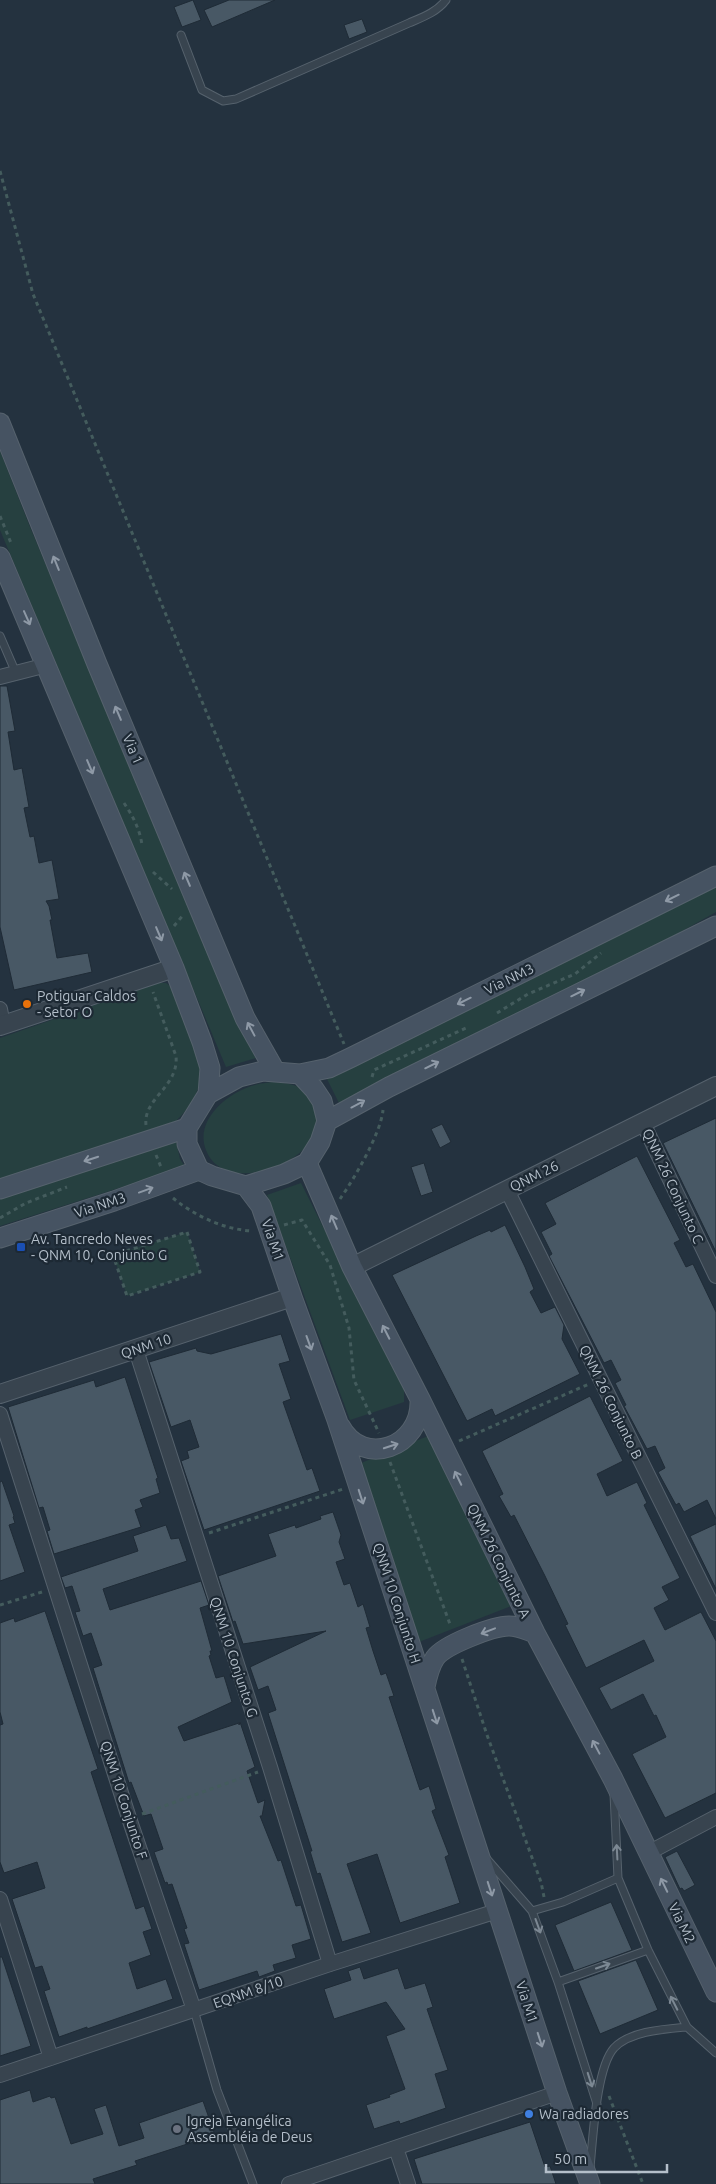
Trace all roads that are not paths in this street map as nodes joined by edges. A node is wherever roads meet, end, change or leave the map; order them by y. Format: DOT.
graph roads {
  1 [pos="446,0"];
  2 [pos="180,35"];
  3 [pos="0,423"];
  4 [pos="0,557"];
  5 [pos="0,636"];
  6 [pos="47,665"];
  7 [pos="16,673"];
  8 [pos="0,677"];
  9 [pos="716,876"];
  10 [pos="716,926"];
  11 [pos="174,968"];
  12 [pos="1,1020"];
  13 [pos="275,1071"];
  14 [pos="300,1074"];
  15 [pos="716,1086"];
  16 [pos="208,1094"];
  17 [pos="327,1121"];
  18 [pos="643,1123"];
  19 [pos="187,1128"];
  20 [pos="307,1163"];
  21 [pos="199,1170"];
  22 [pos="246,1186"];
  23 [pos="0,1189"];
  24 [pos="507,1190"];
  25 [pos="0,1238"];
  26 [pos="352,1267"];
  27 [pos="716,1276"];
  28 [pos="292,1297"];
  29 [pos="136,1350"];
  30 [pos="0,1394"];
  31 [pos="420,1399"];
  32 [pos="0,1414"];
  33 [pos="337,1420"];
  34 [pos="716,1614"];
  35 [pos="535,1633"];
  36 [pos="425,1687"];
  37 [pos="613,1779"];
  38 [pos="716,1817"];
  39 [pos="476,1846"];
  40 [pos="648,1853"];
  41 [pos="618,1878"];
  42 [pos="0,1899"];
  43 [pos="497,1911"];
  44 [pos="532,1911"];
  45 [pos="648,1950"];
  46 [pos="330,1964"];
  47 [pos="558,1982"];
  48 [pos="716,1992"];
  49 [pos="194,2010"];
  50 [pos="687,2027"];
  51 [pos="716,2052"];
  52 [pos="51,2058"];
  53 [pos="0,2075"];
  54 [pos="557,2094"];
  55 [pos="597,2104"];
  56 [pos="396,2148"];
  57 [pos="590,2182"];
  58 [pos="253,2184"];
  59 [pos="289,2184"];
  60 [pos="408,2184"];
  1 -- 2 [label="lane"];
  13 -- 3 [label="main road, Via 1, one-way"];
  4 -- 6 [label="main road, one-way"];
  5 -- 7 [label="lane"];
  6 -- 7 [label="street"];
  6 -- 11 [label="main road, one-way"];
  7 -- 8 [label="street"];
  9 -- 14 [label="main road, Via NM3, one-way"];
  17 -- 10 [label="main road, one-way"];
  11 -- 12 [label="street"];
  11 -- 16 [label="main road"];
  13 -- 14 [label="main road"];
  13 -- 16 [label="main road"];
  14 -- 17 [label="main road"];
  15 -- 18 [label="street, QNM 26"];
  16 -- 19 [label="main road"];
  17 -- 20 [label="main road"];
  18 -- 24 [label="street, QNM 26"];
  18 -- 27 [label="street, QNM 26 Conjunto C"];
  19 -- 21 [label="main road"];
  19 -- 23 [label="main road, one-way"];
  20 -- 22 [label="main road"];
  26 -- 20 [label="main road, one-way"];
  21 -- 22 [label="main road"];
  25 -- 21 [label="main road, Via NM3, one-way"];
  22 -- 28 [label="main road, Via M1"];
  24 -- 26 [label="street, QNM 26"];
  24 -- 34 [label="street, QNM 26 Conjunto B"];
  31 -- 26 [label="main road, QNM 26 Conjunto A, one-way"];
  28 -- 29 [label="street, QNM 10"];
  28 -- 33 [label="main road, QNM 10 Conjunto H, one-way"];
  29 -- 30 [label="street, QNM 10"];
  29 -- 46 [label="street, QNM 10 Conjunto G"];
  33 -- 31 [label="main road, one-way"];
  35 -- 31 [label="main road, QNM 26 Conjunto A, one-way"];
  32 -- 49 [label="street, QNM 10 Conjunto F"];
  33 -- 36 [label="main road, QNM 10 Conjunto H, one-way"];
  35 -- 36 [label="main road, one-way"];
  37 -- 35 [label="main road, QNM 26 Conjunto A, one-way"];
  36 -- 39 [label="main road, QNM 10 Conjunto H, one-way"];
  37 -- 40 [label="main road, QNM 26 Conjunto A"];
  41 -- 37 [label="lane, one-way"];
  38 -- 40 [label="street"];
  39 -- 43 [label="main road, QNM 10 Conjunto H, one-way"];
  39 -- 44 [label="lane"];
  48 -- 40 [label="main road, Via M2, one-way"];
  41 -- 44 [label="lane"];
  41 -- 45 [label="lane"];
  42 -- 52 [label="street"];
  43 -- 46 [label="street, EQNM 8/10"];
  43 -- 54 [label="main road, Via M1, one-way"];
  44 -- 47 [label="lane, one-way"];
  47 -- 45 [label="lane, one-way"];
  50 -- 45 [label="lane, one-way"];
  46 -- 49 [label="street, EQNM 8/10"];
  47 -- 55 [label="lane, one-way"];
  49 -- 52 [label="street, EQNM 8/10"];
  49 -- 58 [label="lane, QNM 10 Conjunto F"];
  50 -- 51 [label="lane"];
  50 -- 55 [label="lane"];
  52 -- 53 [label="street, EQNM 8/10"];
  54 -- 56 [label="street"];
  54 -- 57 [label="main road, Via M1"];
  55 -- 57 [label="lane"];
  56 -- 59 [label="street"];
  56 -- 60 [label="street"];
}
